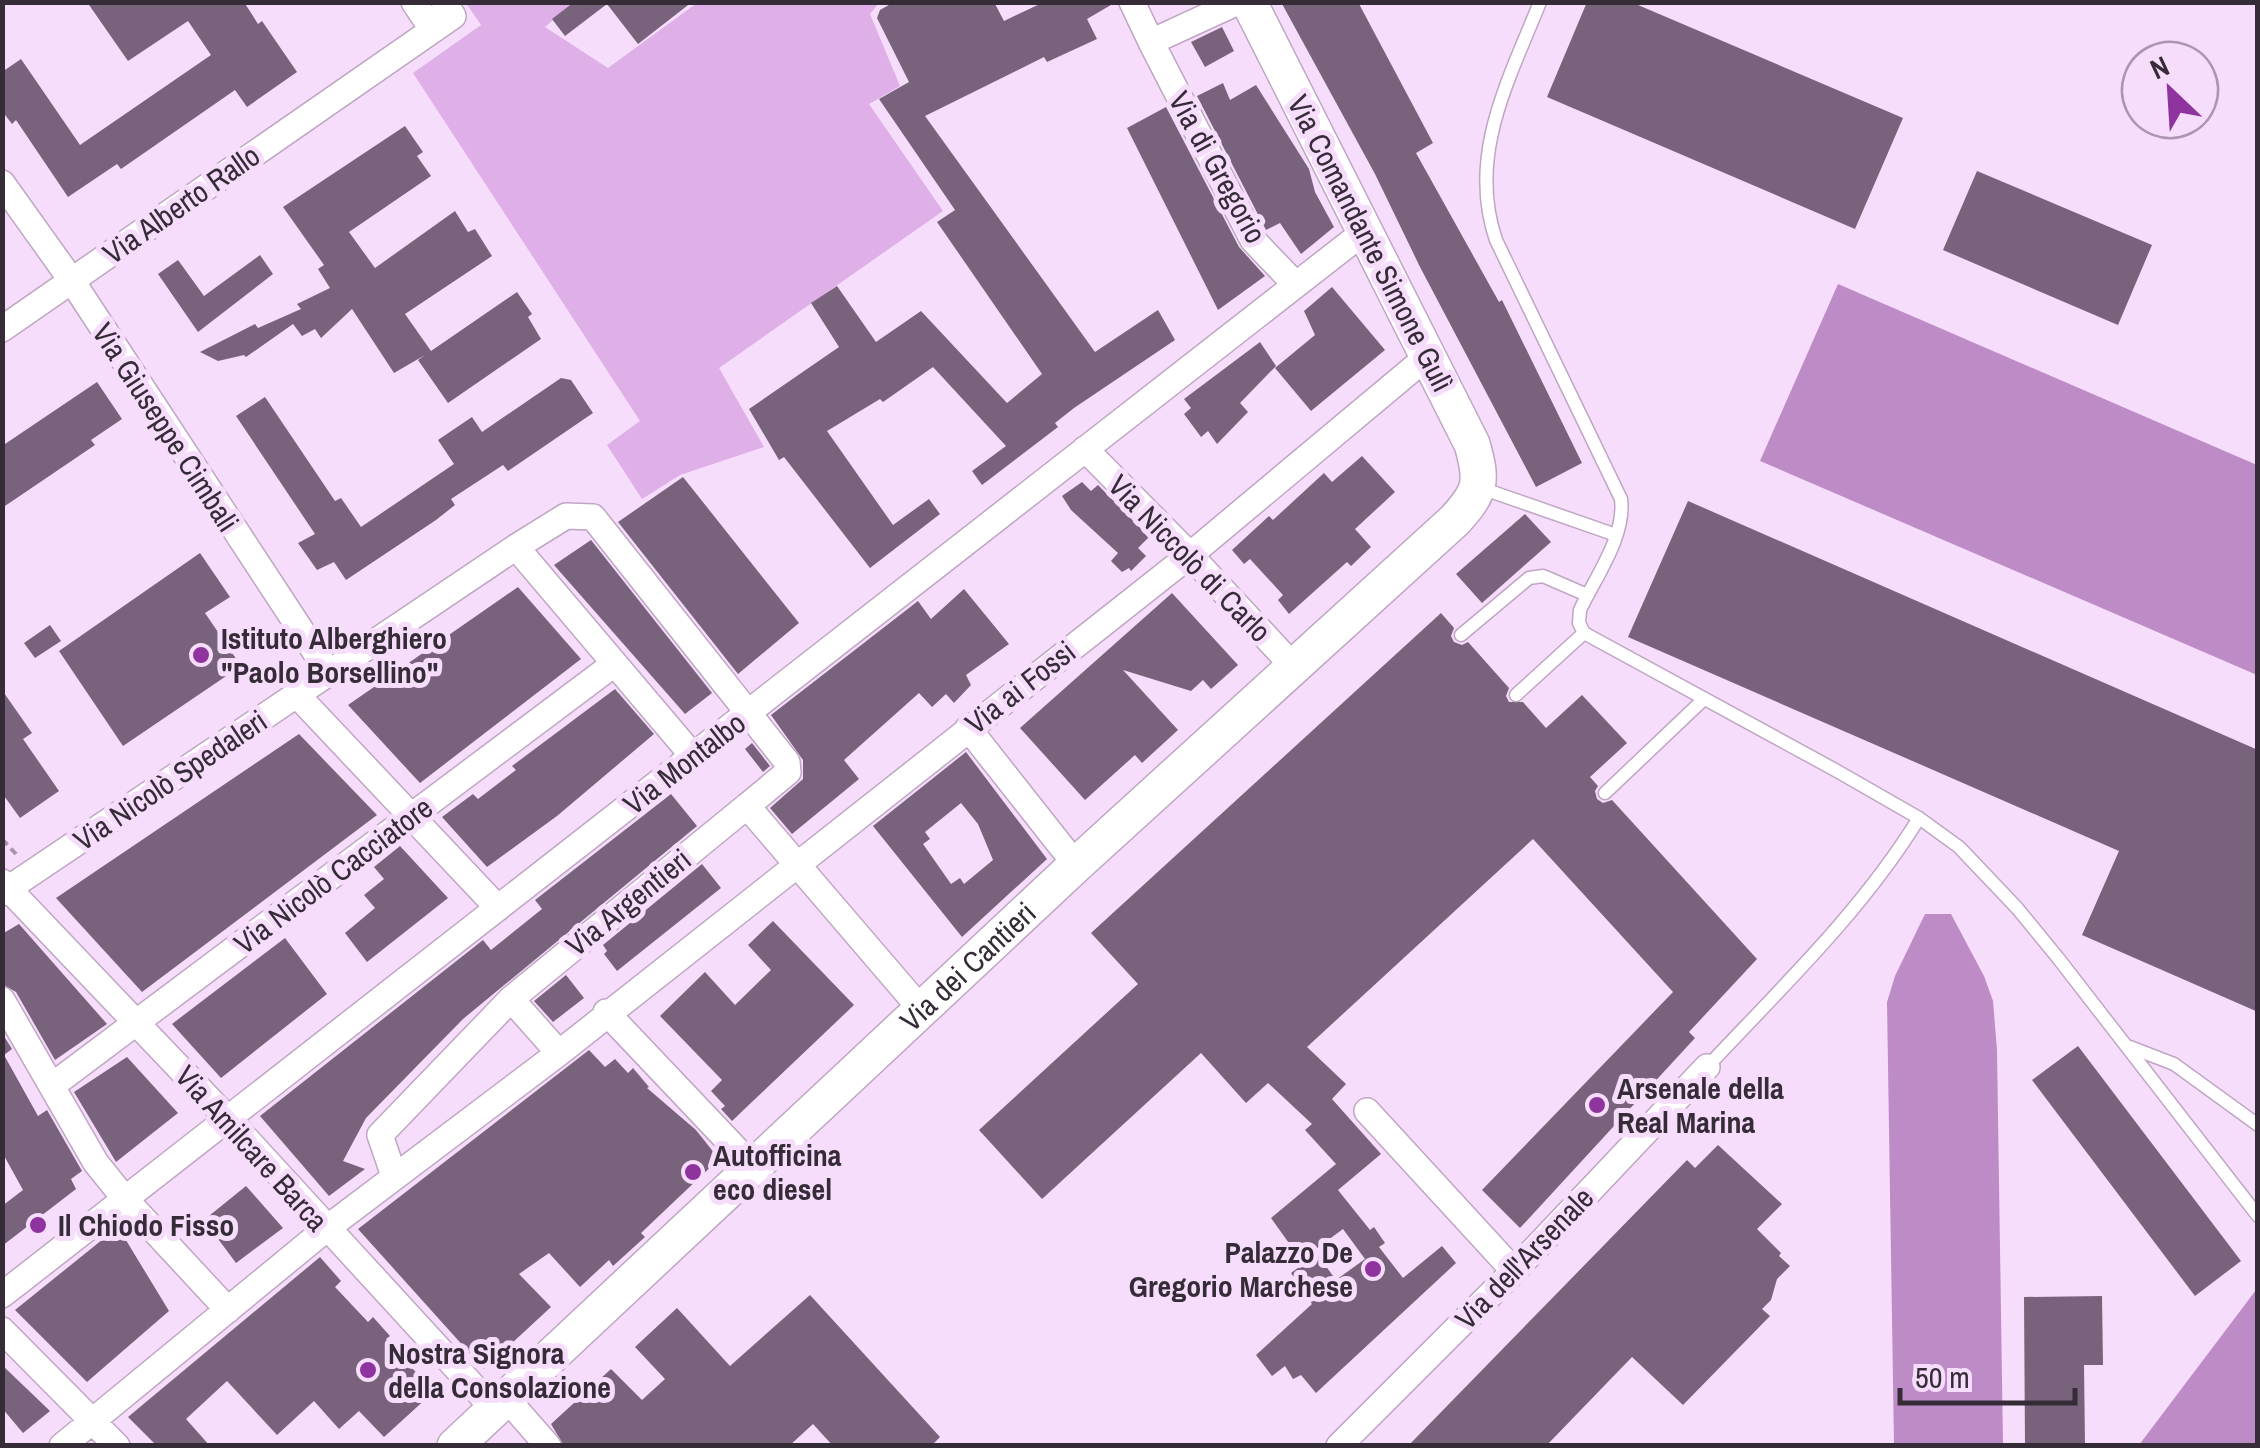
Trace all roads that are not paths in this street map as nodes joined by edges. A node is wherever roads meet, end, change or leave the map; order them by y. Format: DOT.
graph roads {
  1 [pos="414,2"];
  2 [pos="444,2"];
  3 [pos="1132,2"];
  4 [pos="1238,2"];
  5 [pos="1249,2"];
  6 [pos="1540,2"];
  7 [pos="432,29"];
  8 [pos="1152,42"];
  9 [pos="2,183"];
  10 [pos="1365,231"];
  11 [pos="72,281"];
  12 [pos="1296,285"];
  13 [pos="2,329"];
  14 [pos="1428,356"];
  15 [pos="1085,449"];
  16 [pos="1479,487"];
  17 [pos="1616,535"];
  18 [pos="516,546"];
  19 [pos="1190,555"];
  20 [pos="1587,595"];
  21 [pos="1584,633"];
  22 [pos="1461,635"];
  23 [pos="614,664"];
  24 [pos="1294,667"];
  25 [pos="329,673"];
  26 [pos="296,695"];
  27 [pos="1516,695"];
  28 [pos="1704,699"];
  29 [pos="750,712"];
  30 [pos="968,728"];
  31 [pos="693,756"];
  32 [pos="1605,793"];
  33 [pos="747,806"];
  34 [pos="412,816"];
  35 [pos="1919,818"];
  36 [pos="796,865"];
  37 [pos="1076,865"];
  38 [pos="4,888"];
  39 [pos="498,908"];
  40 [pos="511,999"];
  41 [pos="2,1000"];
  42 [pos="921,1009"];
  43 [pos="606,1012"];
  44 [pos="136,1023"];
  45 [pos="2128,1046"];
  46 [pos="559,1053"];
  47 [pos="1707,1067"];
  48 [pos="53,1085"];
  49 [pos="1367,1111"];
  50 [pos="228,1119"];
  51 [pos="2258,1124"];
  52 [pos="753,1167"];
  53 [pos="394,1176"];
  54 [pos="125,1200"];
  55 [pos="2258,1216"];
  56 [pos="326,1229"];
  57 [pos="1514,1271"];
  58 [pos="2,1295"];
  59 [pos="228,1310"];
  60 [pos="2,1330"];
  61 [pos="500,1403"];
  62 [pos="92,1420"];
  63 [pos="62,1446"];
  64 [pos="117,1446"];
  65 [pos="455,1446"];
  66 [pos="548,1446"];
  67 [pos="1339,1446"];
  1 -- 7 [label="street"];
  2 -- 7 [label="street"];
  3 -- 8 [label="street, Via di Gregorio"];
  4 -- 8 [label="street"];
  5 -- 10 [label="main road, Via Comandante Simone Gulì"];
  6 -- 17 [label="lane"];
  7 -- 11 [label="street, Via Alberto Rallo"];
  8 -- 12 [label="street, Via di Gregorio"];
  9 -- 11 [label="street, Via Giuseppe Cimbali"];
  10 -- 12 [label="street, Via Montalbo"];
  10 -- 14 [label="main road, Via Comandante Simone Gulì"];
  11 -- 13 [label="street, Via Alberto Rallo"];
  11 -- 25 [label="street, Via Giuseppe Cimbali"];
  12 -- 15 [label="street, Via Montalbo"];
  14 -- 16 [label="main road, Via Comandante Simone Gulì"];
  14 -- 19 [label="street, Via ai Fossi"];
  15 -- 19 [label="street, Via Niccolò di Carlo"];
  15 -- 29 [label="street, Via Montalbo"];
  16 -- 17 [label="lane"];
  16 -- 24 [label="main road, Via dei Cantieri"];
  17 -- 20 [label="lane"];
  18 -- 23 [label="street"];
  18 -- 25 [label="street, Via Nicolò Spedaleri"];
  18 -- 29 [label="street, Via Nicolò Spedaleri"];
  19 -- 24 [label="street, Via Niccolò di Carlo"];
  19 -- 30 [label="street, Via ai Fossi"];
  20 -- 21 [label="lane"];
  20 -- 22 [label="lane"];
  21 -- 27 [label="lane"];
  21 -- 28 [label="lane"];
  23 -- 31 [label="street"];
  23 -- 34 [label="street, Via Nicolò Cacciatore"];
  24 -- 37 [label="main road, Via dei Cantieri"];
  25 -- 26 [label="street, Via Nicolò Spedaleri"];
  26 -- 34 [label="street"];
  26 -- 38 [label="street, Via Nicolò Spedaleri"];
  28 -- 32 [label="lane"];
  28 -- 35 [label="lane"];
  29 -- 31 [label="street, Via Montalbo"];
  29 -- 33 [label="street, Via Argentieri"];
  30 -- 36 [label="street, Via ai Fossi"];
  30 -- 37 [label="street"];
  31 -- 39 [label="street, Via Montalbo"];
  33 -- 36 [label="street"];
  33 -- 40 [label="street, Via Argentieri"];
  34 -- 39 [label="street"];
  34 -- 44 [label="street, Via Nicolò Cacciatore"];
  35 -- 45 [label="lane"];
  35 -- 47 [label="lane"];
  36 -- 42 [label="street"];
  36 -- 43 [label="street, Via ai Fossi"];
  37 -- 42 [label="main road, Via dei Cantieri"];
  38 -- 44 [label="street, Via Amilcare Barca"];
  39 -- 50 [label="street, Via Montalbo"];
  40 -- 46 [label="street"];
  40 -- 53 [label="street, Via Argentieri"];
  41 -- 48 [label="street"];
  42 -- 52 [label="main road, Via dei Cantieri"];
  43 -- 46 [label="street, Via ai Fossi"];
  43 -- 52 [label="street"];
  44 -- 48 [label="street, Via Nicolò Cacciatore"];
  44 -- 50 [label="street, Via Amilcare Barca"];
  45 -- 51 [label="lane"];
  45 -- 55 [label="lane"];
  46 -- 53 [label="street, Via ai Fossi"];
  47 -- 57 [label="street, Via dell'Arsenale"];
  48 -- 54 [label="street"];
  49 -- 57 [label="street"];
  50 -- 54 [label="street, Via Montalbo"];
  50 -- 56 [label="street, Via Amilcare Barca"];
  52 -- 61 [label="main road, Via dei Cantieri"];
  53 -- 56 [label="street, Via ai Fossi"];
  54 -- 58 [label="street, Via Montalbo"];
  54 -- 59 [label="street"];
  56 -- 59 [label="street, Via ai Fossi"];
  56 -- 61 [label="street, Via Amilcare Barca"];
  57 -- 67 [label="street, Via dell'Arsenale"];
  59 -- 62 [label="street, Via ai Fossi"];
  60 -- 62 [label="street"];
  61 -- 65 [label="main road, Via dei Cantieri"];
  61 -- 66 [label="street, Via Amilcare Barca"];
  62 -- 63 [label="street, Via ai Fossi"];
  62 -- 64 [label="street"];
}
